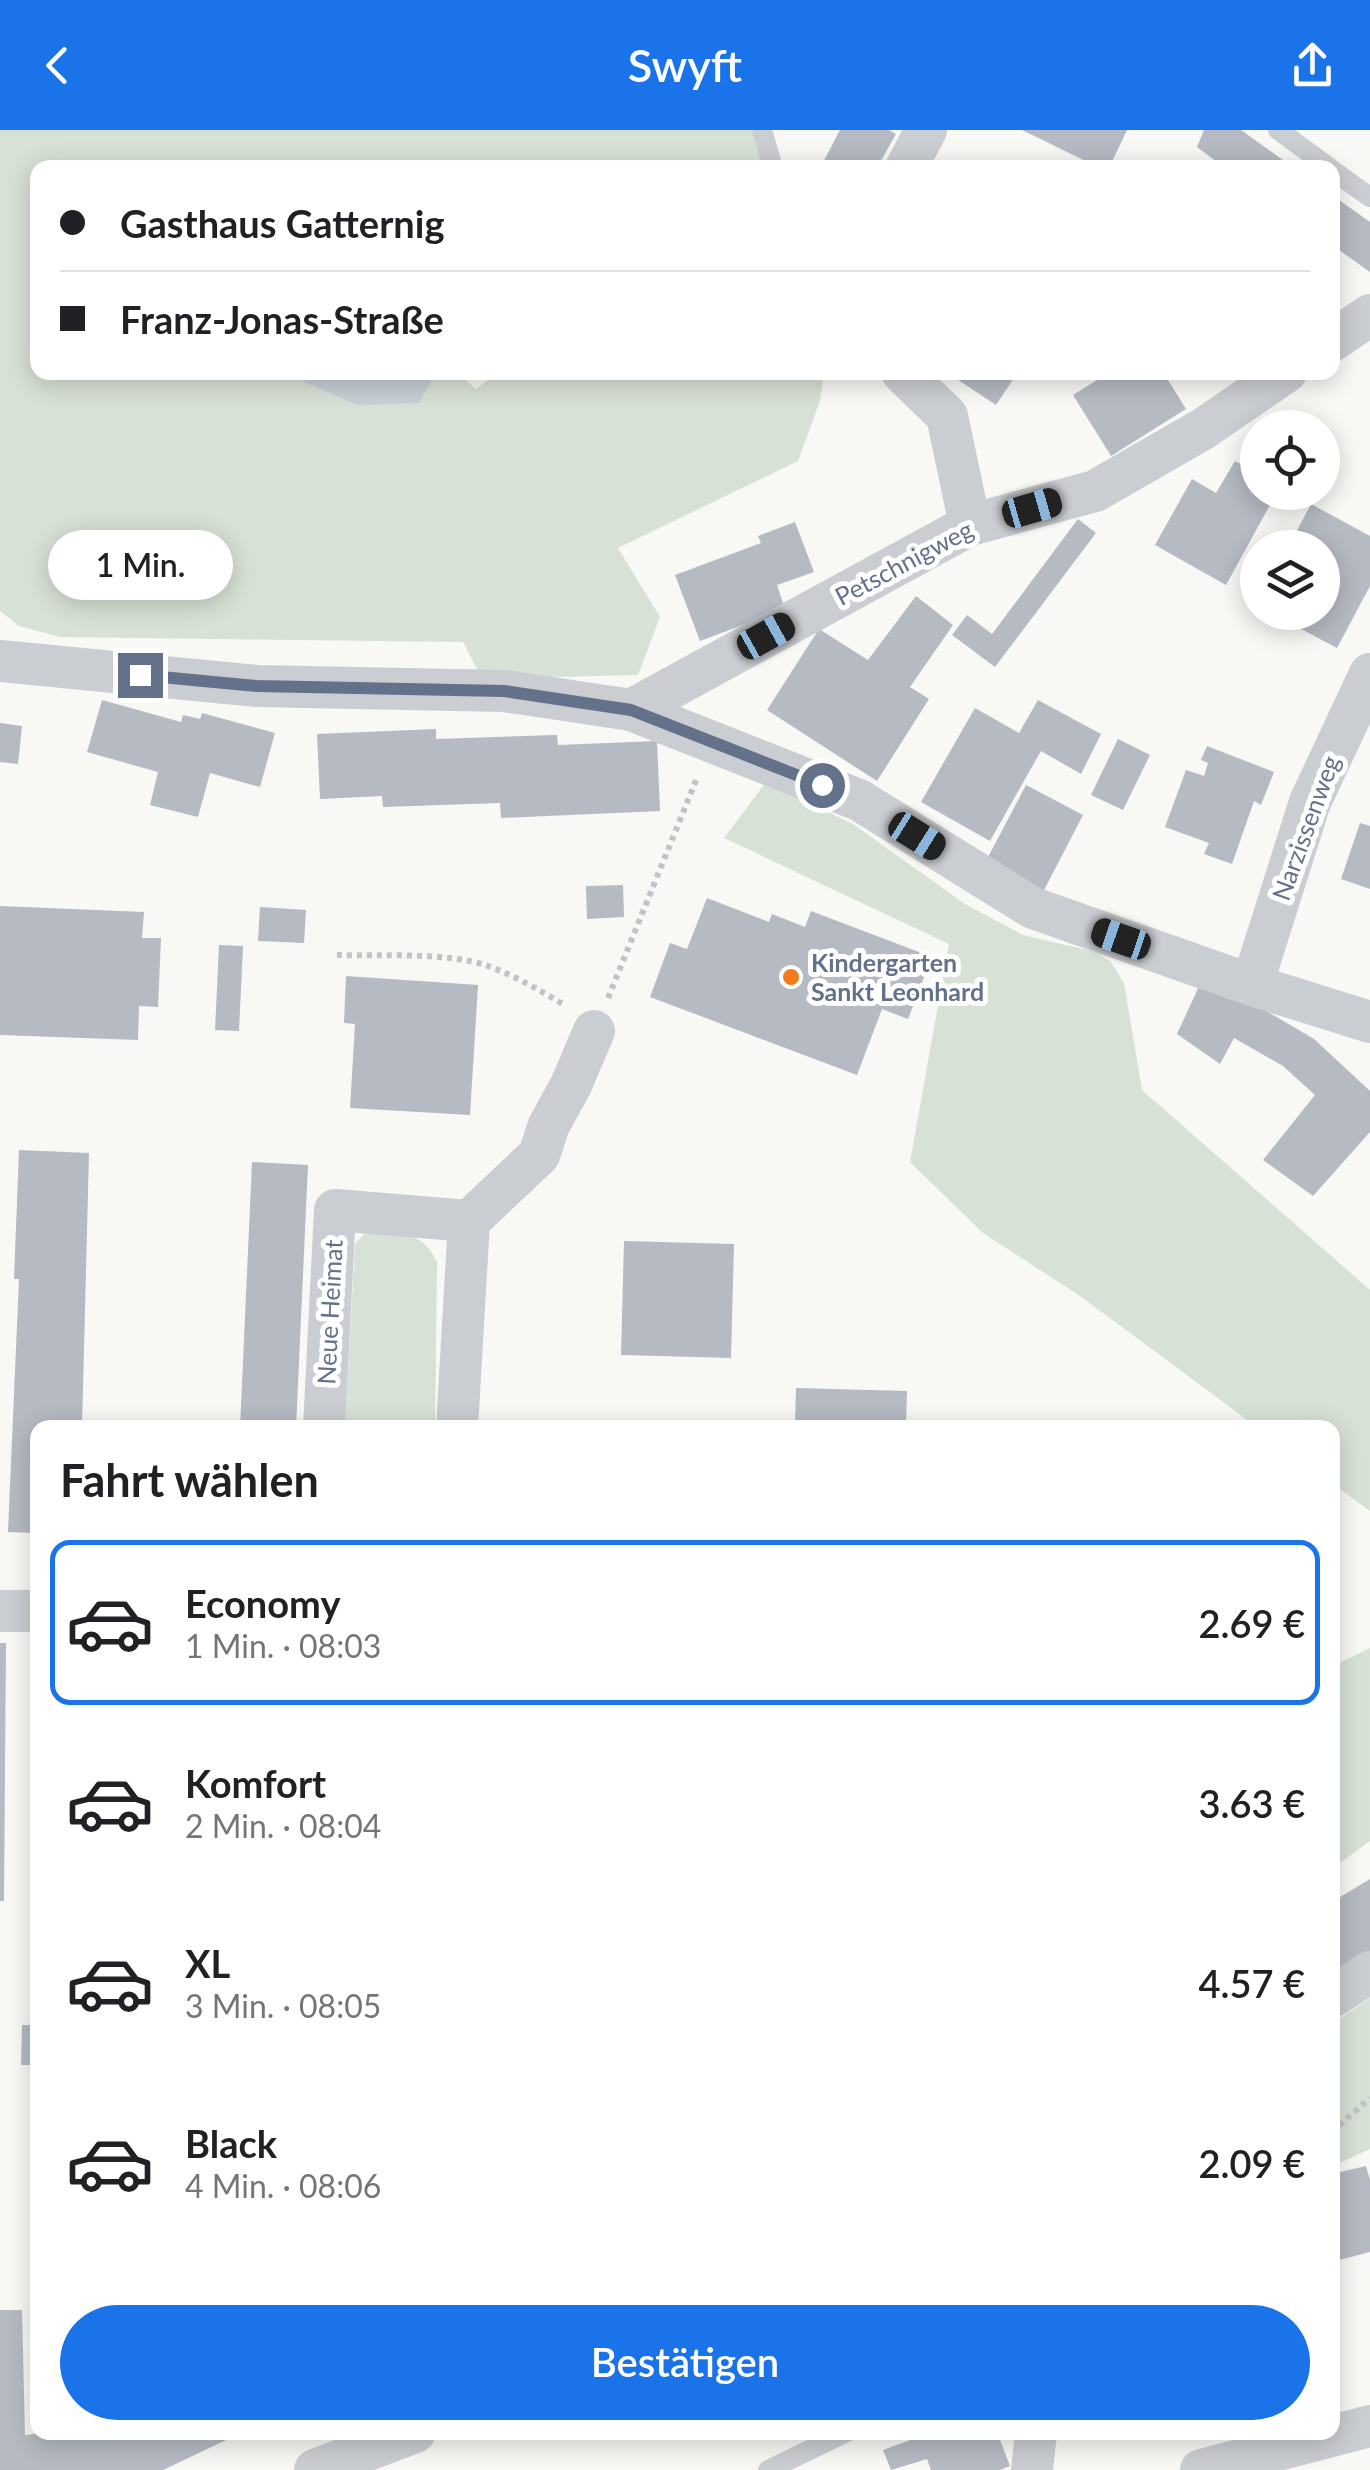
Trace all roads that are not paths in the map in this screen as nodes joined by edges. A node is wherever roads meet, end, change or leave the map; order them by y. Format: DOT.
graph roads {
  1 [pos="762,130"];
  2 [pos="926,130"];
  3 [pos="1278,130"];
  4 [pos="771,160"];
  5 [pos="910,160"];
  6 [pos="1319,160"];
  7 [pos="1340,175"];
  8 [pos="1370,197"];
  9 [pos="1370,316"];
  10 [pos="1340,336"];
  11 [pos="910,380"];
  12 [pos="1274,380"];
  13 [pos="970,525"];
  14 [pos="8,652"];
  15 [pos="1370,674"];
  16 [pos="631,710"];
  17 [pos="1252,985"];
  18 [pos="1370,1022"];
  19 [pos="594,1031"];
  20 [pos="468,1220"];
  21 [pos="324,1420"];
  22 [pos="456,1420"];
  23 [pos="0,1610"];
  24 [pos="30,1611"];
  25 [pos="1370,1972"];
  26 [pos="1340,1992"];
  27 [pos="1370,2426"];
  28 [pos="1340,2434"];
  29 [pos="394,2440"];
  30 [pos="830,2440"];
  31 [pos="1035,2440"];
  32 [pos="1316,2440"];
  33 [pos="315,2470"];
  34 [pos="768,2470"];
  35 [pos="1032,2470"];
  36 [pos="1201,2470"];
  1 -- 4 [label="lane"];
  2 -- 5 [label="street"];
  3 -- 6 [label="lane"];
  7 -- 8 [label="lane"];
  9 -- 10 [label="street"];
  11 -- 13 [label="street"];
  12 -- 13 [label="street, Petschnigweg"];
  13 -- 16 [label="street, Petschnigweg"];
  14 -- 16 [label="street"];
  15 -- 17 [label="street, Narzissenweg"];
  16 -- 17 [label="street"];
  17 -- 18 [label="street"];
  19 -- 20 [label="street"];
  20 -- 21 [label="street, Neue Heimat"];
  20 -- 22 [label="street"];
  23 -- 24 [label="street"];
  25 -- 26 [label="street"];
  27 -- 28 [label="street"];
  29 -- 33 [label="street"];
  30 -- 34 [label="lane"];
  31 -- 35 [label="street"];
  32 -- 36 [label="street"];
}
